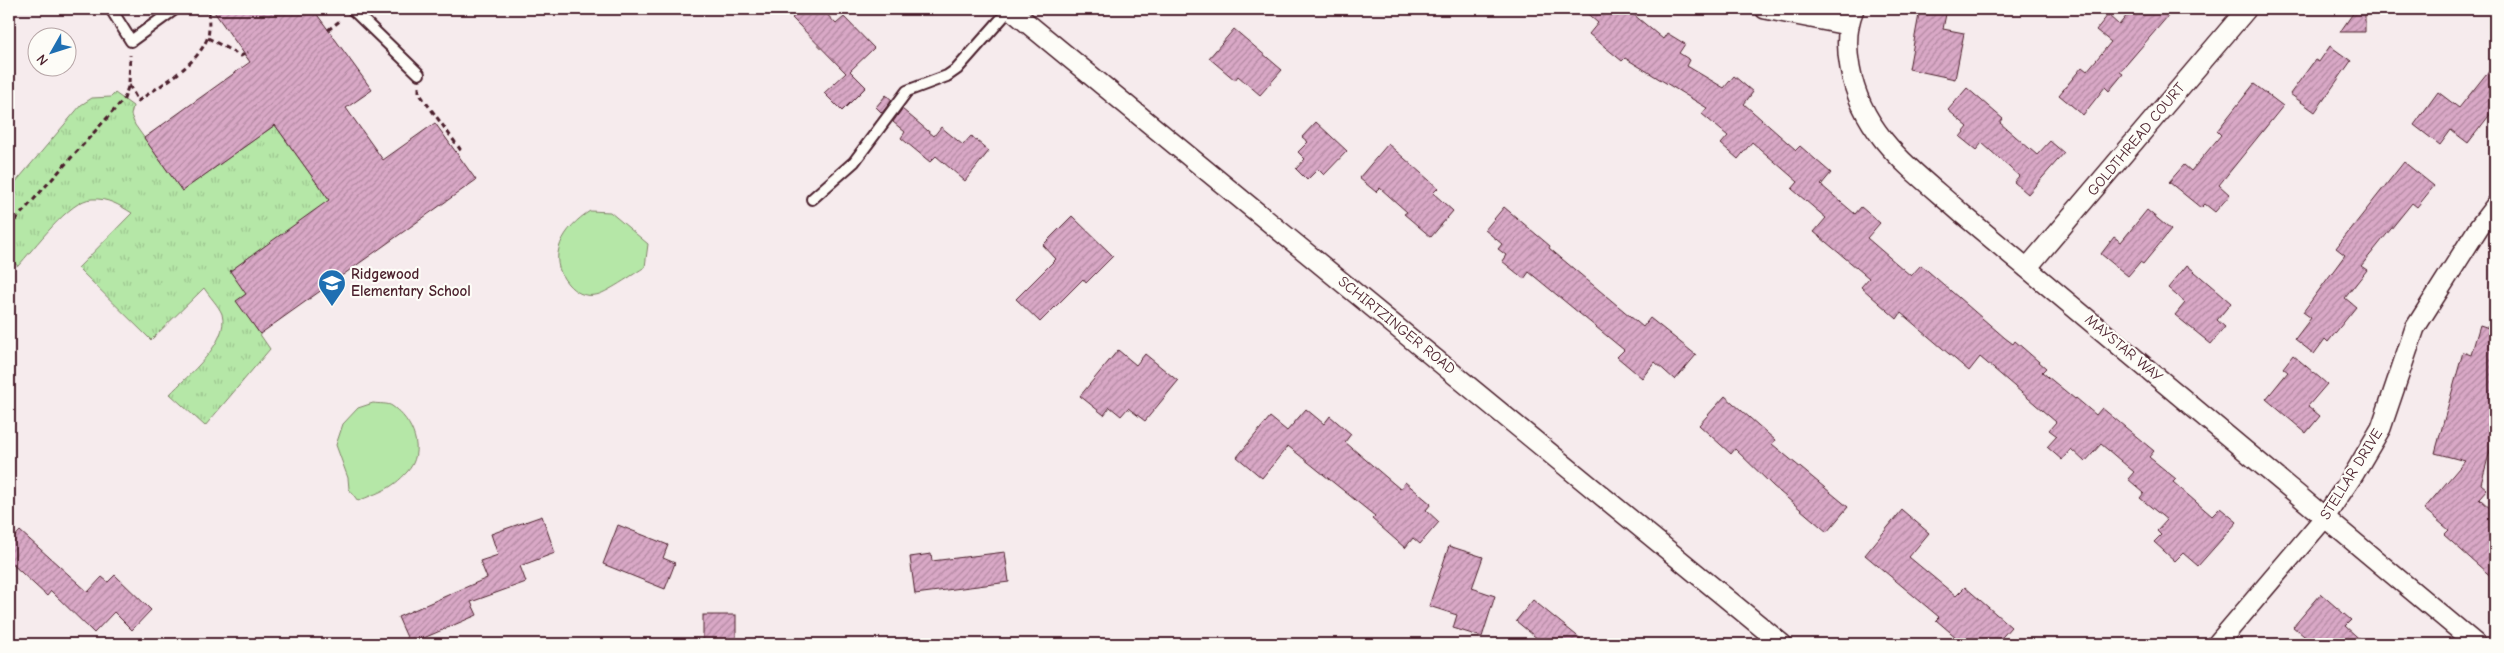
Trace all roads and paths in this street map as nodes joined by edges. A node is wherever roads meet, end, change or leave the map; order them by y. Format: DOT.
graph roads {
  1 [pos="111,9"];
  2 [pos="175,9"];
  3 [pos="210,9"];
  4 [pos="352,9"];
  5 [pos="1010,9"];
  6 [pos="1765,9"];
  7 [pos="2246,10"];
  8 [pos="1851,17"];
  9 [pos="208,38"];
  10 [pos="131,41"];
  11 [pos="248,52"];
  12 [pos="419,74"];
  13 [pos="129,84"];
  14 [pos="456,152"];
  15 [pos="812,200"];
  16 [pos="2495,206"];
  17 [pos="9,227"];
  18 [pos="2027,268"];
  19 [pos="2325,517"];
  20 [pos="1782,644"];
  21 [pos="2217,644"];
  22 [pos="2476,644"];
  1 -- 10 [label="lane"];
  2 -- 10 [label="lane"];
  3 -- 9 [label="path"];
  4 -- 12 [label="lane"];
  5 -- 15 [label="lane"];
  5 -- 20 [label="street, SCHIRTZINGER ROAD"];
  6 -- 8 [label="street"];
  7 -- 18 [label="street, GOLDTHREAD COURT"];
  8 -- 18 [label="street, MAYSTAR WAY"];
  9 -- 11 [label="path"];
  9 -- 13 [label="path"];
  10 -- 13 [label="path"];
  12 -- 14 [label="path"];
  13 -- 17 [label="path"];
  16 -- 19 [label="street, STELLAR DRIVE"];
  18 -- 19 [label="street, MAYSTAR WAY"];
  19 -- 21 [label="street, STELLAR DRIVE"];
  19 -- 22 [label="street, MAYSTAR WAY"];
}
